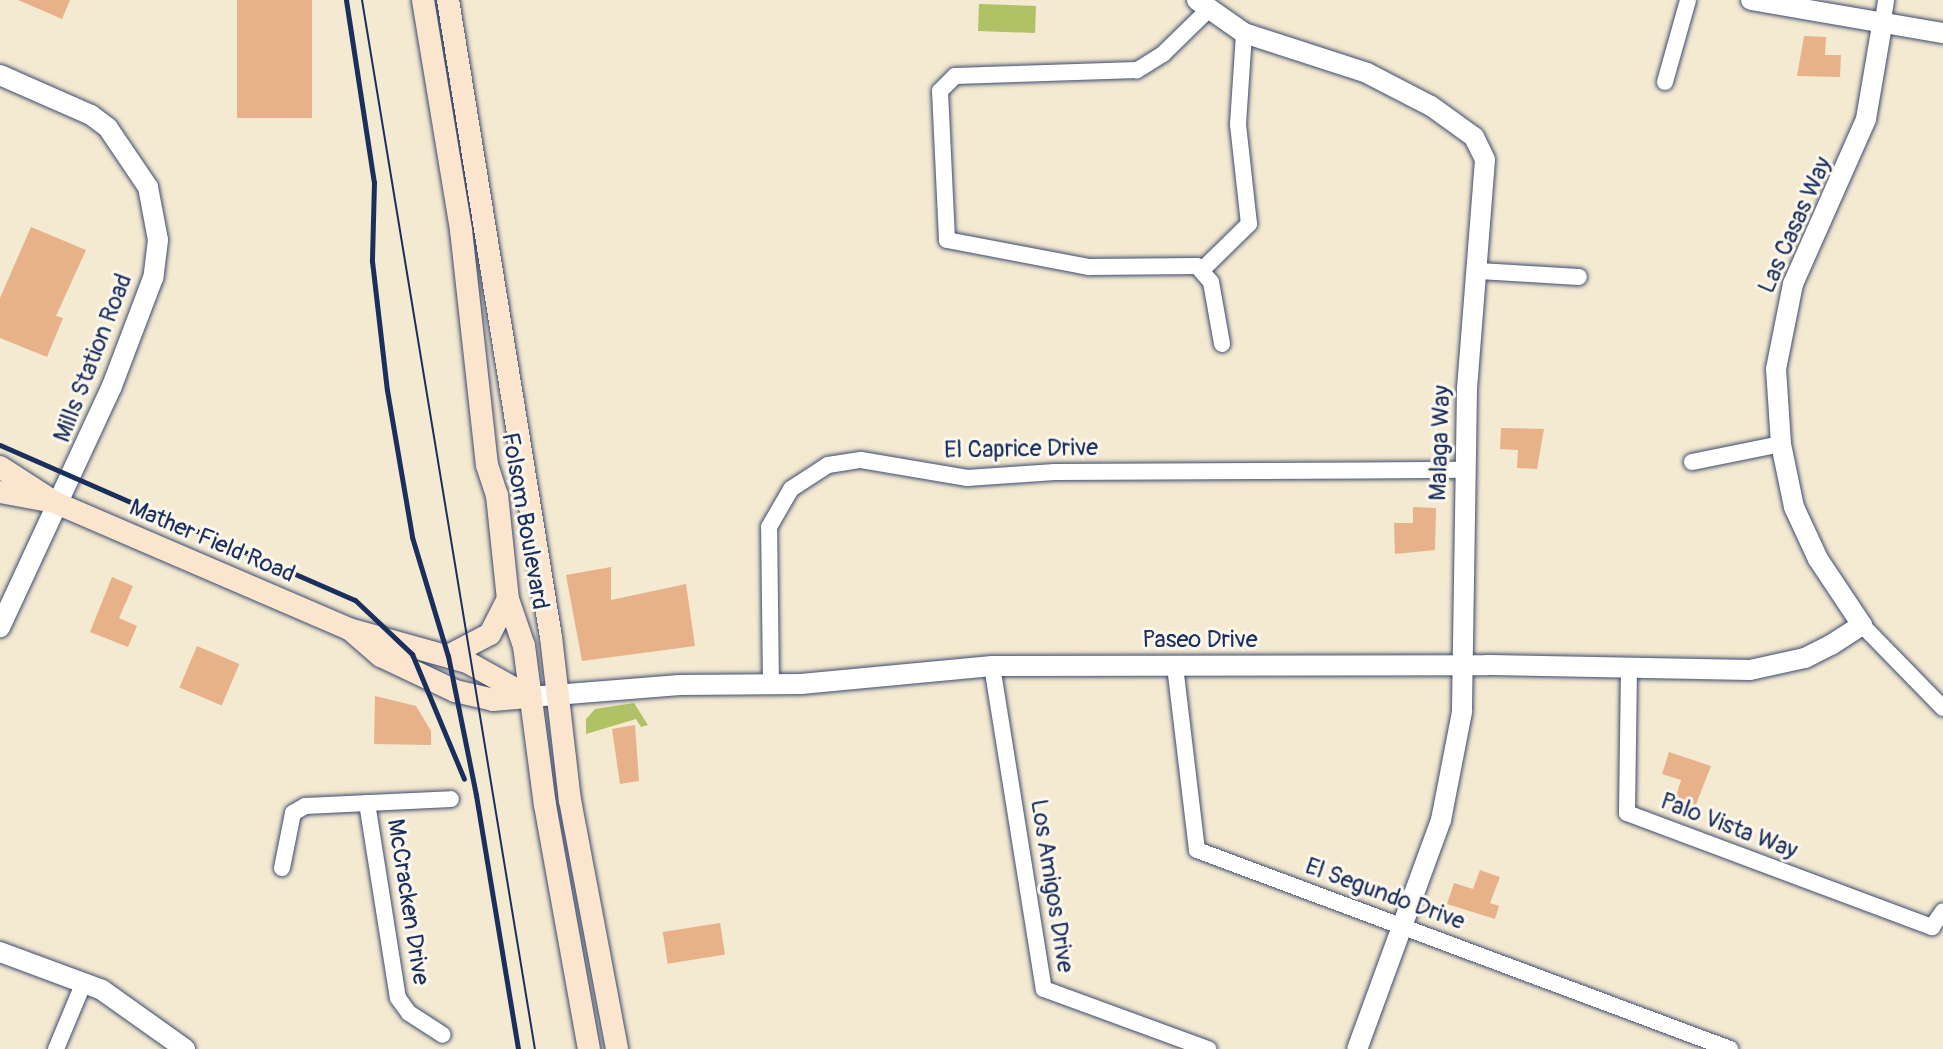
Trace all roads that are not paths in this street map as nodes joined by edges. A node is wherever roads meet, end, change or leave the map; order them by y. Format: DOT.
graph roads {
  1 [pos="423,0"];
  2 [pos="448,0"];
  3 [pos="1688,0"];
  4 [pos="1751,0"];
  5 [pos="1202,5"];
  6 [pos="1884,10"];
  7 [pos="1244,33"];
  8 [pos="1943,33"];
  9 [pos="0,75"];
  10 [pos="1665,82"];
  11 [pos="1202,270"];
  12 [pos="1479,271"];
  13 [pos="1579,277"];
  14 [pos="1222,344"];
  15 [pos="1781,444"];
  16 [pos="1692,462"];
  17 [pos="0,467"];
  18 [pos="1464,470"];
  19 [pos="0,492"];
  20 [pos="54,502"];
  21 [pos="508,599"];
  22 [pos="1862,625"];
  23 [pos="0,627"];
  24 [pos="349,629"];
  25 [pos="448,656"];
  26 [pos="1464,665"];
  27 [pos="992,666"];
  28 [pos="1175,666"];
  29 [pos="1629,669"];
  30 [pos="771,684"];
  31 [pos="557,693"];
  32 [pos="530,697"];
  33 [pos="1943,708"];
  34 [pos="451,799"];
  35 [pos="367,803"];
  36 [pos="282,868"];
  37 [pos="1943,911"];
  38 [pos="1402,925"];
  39 [pos="0,952"];
  40 [pos="84,982"];
  41 [pos="443,1035"];
  42 [pos="56,1049"];
  43 [pos="185,1049"];
  44 [pos="589,1049"];
  45 [pos="617,1049"];
  46 [pos="1208,1049"];
  47 [pos="1357,1049"];
  48 [pos="1730,1049"];
  1 -- 21 [label="main road, Folsom Boulevard"];
  2 -- 31 [label="main road, Folsom Boulevard"];
  3 -- 10 [label="street"];
  4 -- 6 [label="street"];
  5 -- 7 [label="street, Malaga Way"];
  5 -- 11 [label="street"];
  6 -- 8 [label="street"];
  6 -- 15 [label="street, Las Casas Way"];
  7 -- 11 [label="street"];
  7 -- 12 [label="street, Malaga Way"];
  9 -- 20 [label="street, Mills Station Road"];
  11 -- 14 [label="street"];
  12 -- 13 [label="street"];
  12 -- 18 [label="street, Malaga Way"];
  15 -- 16 [label="street"];
  15 -- 22 [label="street, Las Casas Way"];
  17 -- 20 [label="main road, Mather Field Road"];
  18 -- 26 [label="street, Malaga Way"];
  18 -- 30 [label="street, El Caprice Drive"];
  19 -- 20 [label="main road, Mather Field Road"];
  20 -- 23 [label="street, Mills Station Road"];
  20 -- 24 [label="main road, Mather Field Road"];
  21 -- 25 [label="main road"];
  21 -- 32 [label="main road, Folsom Boulevard"];
  22 -- 29 [label="street, Paseo Drive"];
  22 -- 33 [label="street, Las Casas Way"];
  24 -- 25 [label="main road, Mather Field Road"];
  24 -- 32 [label="main road, Mather Field Road"];
  25 -- 32 [label="main road, Mather Field Road"];
  26 -- 28 [label="street, Paseo Drive"];
  26 -- 29 [label="street, Paseo Drive"];
  26 -- 38 [label="street, Malaga Way"];
  27 -- 28 [label="street, Paseo Drive"];
  27 -- 30 [label="street, Paseo Drive"];
  27 -- 46 [label="street, Los Amigos Drive"];
  28 -- 38 [label="street, El Segundo Drive"];
  29 -- 37 [label="street, Palo Vista Way"];
  30 -- 31 [label="street, Paseo Drive"];
  31 -- 32 [label="street, Paseo Drive"];
  31 -- 45 [label="main road, Folsom Boulevard"];
  32 -- 44 [label="main road, Folsom Boulevard"];
  34 -- 35 [label="street, McCracken Drive"];
  35 -- 36 [label="street, McCracken Drive"];
  35 -- 41 [label="street, McCracken Drive"];
  38 -- 47 [label="street, Malaga Way"];
  38 -- 48 [label="street, El Segundo Drive"];
  39 -- 40 [label="street"];
  40 -- 42 [label="street"];
  40 -- 43 [label="street"];
}
